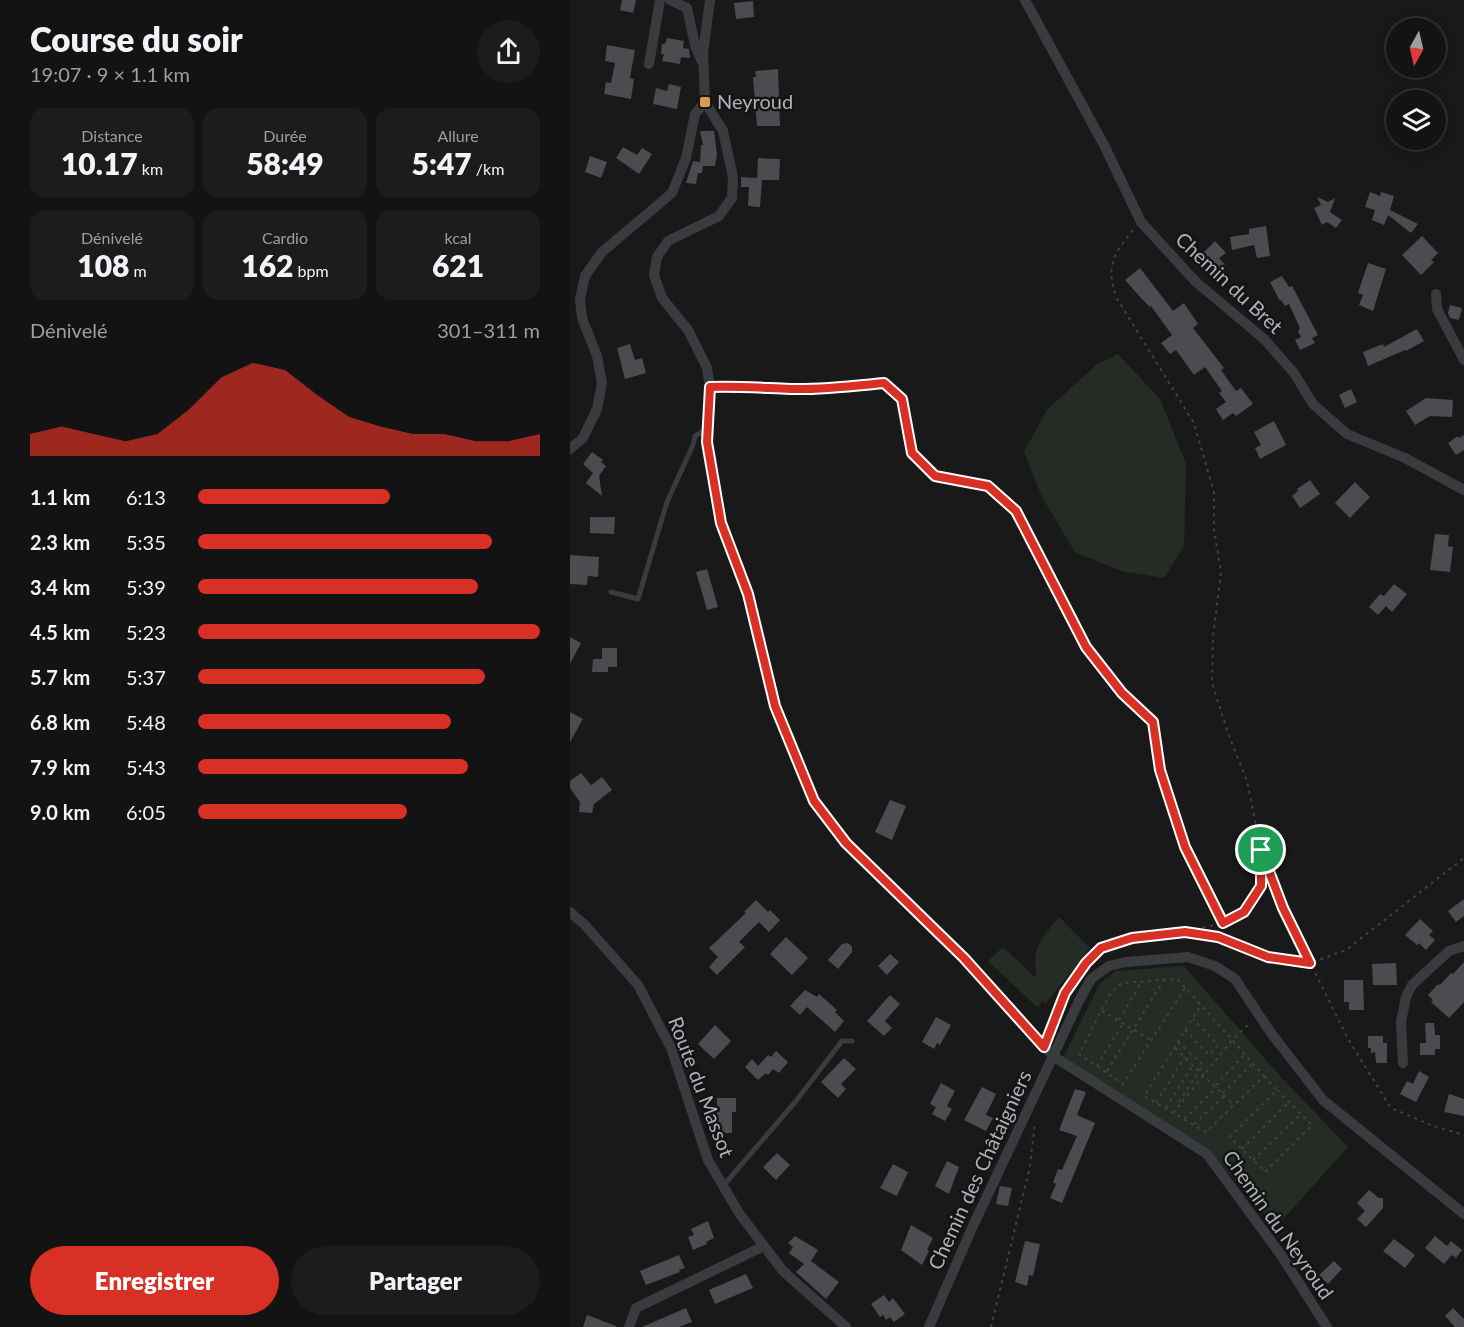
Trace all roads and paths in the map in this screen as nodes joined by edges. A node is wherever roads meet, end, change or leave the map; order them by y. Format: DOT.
graph roads {
  1 [pos="660,0"];
  2 [pos="670,0"];
  3 [pos="710,0"];
  4 [pos="1025,0"];
  5 [pos="649,64"];
  6 [pos="706,75"];
  7 [pos="705,102"];
  8 [pos="1141,222"];
  9 [pos="1436,294"];
  10 [pos="1464,360"];
  11 [pos="710,387"];
  12 [pos="708,428"];
  13 [pos="570,449"];
  14 [pos="1464,490"];
  15 [pos="611,592"];
  16 [pos="1261,850"];
  17 [pos="1464,858"];
  18 [pos="570,912"];
  19 [pos="1223,923"];
  20 [pos="1185,932"];
  21 [pos="1464,946"];
  22 [pos="1310,963"];
  23 [pos="1164,980"];
  24 [pos="1142,981"];
  25 [pos="1185,988"];
  26 [pos="1201,1005"];
  27 [pos="1101,1010"];
  28 [pos="1259,1015"];
  29 [pos="1193,1019"];
  30 [pos="1118,1020"];
  31 [pos="1123,1023"];
  32 [pos="1133,1029"];
  33 [pos="1185,1030"];
  34 [pos="1232,1040"];
  35 [pos="852,1041"];
  36 [pos="1151,1041"];
  37 [pos="1178,1042"];
  38 [pos="1044,1047"];
  39 [pos="1174,1048"];
  40 [pos="1245,1054"];
  41 [pos="1053,1056"];
  42 [pos="1185,1057"];
  43 [pos="1253,1063"];
  44 [pos="1403,1063"];
  45 [pos="1193,1065"];
  46 [pos="1097,1066"];
  47 [pos="1199,1070"];
  48 [pos="1106,1072"];
  49 [pos="1204,1074"];
  50 [pos="1264,1076"];
  51 [pos="1216,1086"];
  52 [pos="1277,1090"];
  53 [pos="1224,1094"];
  54 [pos="1289,1102"];
  55 [pos="1156,1103"];
  56 [pos="1234,1105"];
  57 [pos="1166,1108"];
  58 [pos="1173,1113"];
  59 [pos="1301,1114"];
  60 [pos="1036,1117"];
  61 [pos="1184,1119"];
  62 [pos="1194,1125"];
  63 [pos="1464,1135"];
  64 [pos="1242,1149"];
  65 [pos="1253,1160"];
  66 [pos="723,1186"];
  67 [pos="1464,1214"];
  68 [pos="764,1246"];
  69 [pos="629,1327"];
  70 [pos="846,1327"];
  71 [pos="929,1327"];
  72 [pos="991,1327"];
  73 [pos="1326,1327"];
  1 -- 5 [label="street"];
  2 -- 6 [label="street"];
  3 -- 6 [label="street"];
  4 -- 8 [label="street, Chemin du Bret"];
  6 -- 7 [label="street"];
  7 -- 11 [label="street, Chemin du Neyroud"];
  7 -- 13 [label="street"];
  8 -- 14 [label="street, Chemin du Bret"];
  8 -- 16 [label="path"];
  9 -- 10 [label="street"];
  11 -- 12 [label="street, Chemin du Neyroud"];
  11 -- 19 [label="path"];
  12 -- 15 [label="lane"];
  12 -- 38 [label="street, Chemin du Neyroud"];
  16 -- 19 [label="path"];
  16 -- 22 [label="path"];
  17 -- 22 [label="path"];
  18 -- 66 [label="street, Route du Massot"];
  19 -- 20 [label="path"];
  20 -- 22 [label="path"];
  20 -- 38 [label="path"];
  21 -- 44 [label="street"];
  22 -- 63 [label="path"];
  23 -- 24 [label="path"];
  23 -- 25 [label="path"];
  23 -- 32 [label="path"];
  24 -- 27 [label="path"];
  24 -- 30 [label="path"];
  25 -- 26 [label="path"];
  25 -- 36 [label="path"];
  26 -- 29 [label="path"];
  26 -- 34 [label="path"];
  27 -- 30 [label="path"];
  27 -- 46 [label="path"];
  28 -- 34 [label="path"];
  28 -- 41 [label="street, Chemin des Châtaigniers"];
  28 -- 67 [label="street, Chemin des Châtaigniers"];
  29 -- 33 [label="path"];
  29 -- 33 [label="path"];
  30 -- 31 [label="path"];
  31 -- 32 [label="path"];
  31 -- 46 [label="path"];
  32 -- 36 [label="path"];
  32 -- 48 [label="path"];
  33 -- 37 [label="path"];
  34 -- 40 [label="path"];
  34 -- 49 [label="path"];
  35 -- 66 [label="lane"];
  36 -- 48 [label="path"];
  37 -- 39 [label="path"];
  37 -- 47 [label="path"];
  38 -- 41 [label="street, Chemin du Neyroud"];
  39 -- 42 [label="path"];
  39 -- 55 [label="path"];
  40 -- 43 [label="path"];
  40 -- 51 [label="path"];
  41 -- 71 [label="street, Chemin des Châtaigniers"];
  41 -- 73 [label="street, Chemin du Neyroud"];
  42 -- 45 [label="path"];
  42 -- 55 [label="path"];
  43 -- 50 [label="path"];
  43 -- 53 [label="path"];
  45 -- 47 [label="path"];
  45 -- 57 [label="path"];
  46 -- 48 [label="path"];
  47 -- 49 [label="path"];
  47 -- 58 [label="path"];
  49 -- 51 [label="path"];
  49 -- 58 [label="path"];
  50 -- 52 [label="path"];
  50 -- 56 [label="path"];
  51 -- 53 [label="path"];
  51 -- 61 [label="path"];
  52 -- 54 [label="path"];
  52 -- 64 [label="path"];
  53 -- 56 [label="path"];
  53 -- 62 [label="path"];
  54 -- 59 [label="path"];
  54 -- 64 [label="path"];
  55 -- 57 [label="path"];
  56 -- 62 [label="path"];
  57 -- 58 [label="path"];
  58 -- 61 [label="path"];
  59 -- 65 [label="path"];
  59 -- 65 [label="path"];
  60 -- 72 [label="path"];
  61 -- 62 [label="path"];
  64 -- 65 [label="path"];
  66 -- 68 [label="street, Route du Massot"];
  68 -- 69 [label="street"];
  68 -- 70 [label="street, Route du Massot"];
}
